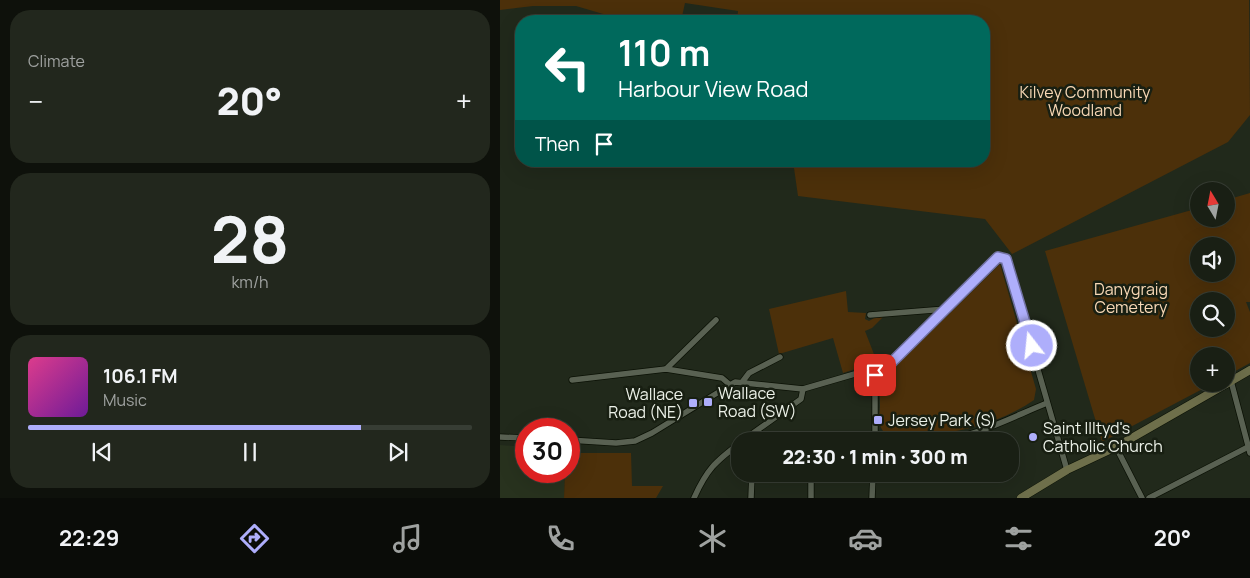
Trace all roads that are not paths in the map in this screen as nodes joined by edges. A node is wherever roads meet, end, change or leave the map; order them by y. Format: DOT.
graph roads {
  1 [pos="946,309"];
  2 [pos="870,315"];
  3 [pos="716,320"];
  4 [pos="780,357"];
  5 [pos="666,369"];
  6 [pos="1250,370"];
  7 [pos="875,375"];
  8 [pos="1235,379"];
  9 [pos="572,380"];
  10 [pos="743,382"];
  11 [pos="729,384"];
  12 [pos="803,389"];
  13 [pos="1212,392"];
  14 [pos="1231,392"];
  15 [pos="1047,403"];
  16 [pos="755,432"];
  17 [pos="874,432"];
  18 [pos="976,432"];
  19 [pos="500,437"];
  20 [pos="515,438"];
  21 [pos="580,441"];
  22 [pos="1116,447"];
  23 [pos="731,449"];
  24 [pos="1249,450"];
  25 [pos="1067,470"];
  26 [pos="752,482"];
  27 [pos="812,482"];
  28 [pos="873,482"];
  29 [pos="694,498"];
  30 [pos="751,498"];
  31 [pos="811,498"];
  32 [pos="872,498"];
  33 [pos="1021,498"];
  34 [pos="1142,498"];
  35 [pos="1149,498"];
  1 -- 2 [label="street"];
  1 -- 7 [label="street"];
  1 -- 15 [label="street"];
  3 -- 5 [label="street"];
  4 -- 10 [label="street"];
  5 -- 9 [label="street"];
  5 -- 11 [label="street"];
  6 -- 8 [label="street"];
  7 -- 12 [label="street"];
  7 -- 17 [label="street"];
  10 -- 11 [label="street"];
  10 -- 12 [label="street"];
  11 -- 21 [label="street"];
  12 -- 16 [label="street"];
  13 -- 22 [label="street"];
  14 -- 24 [label="street"];
  15 -- 18 [label="street"];
  15 -- 25 [label="street"];
  19 -- 20 [label="street"];
  22 -- 25 [label="street"];
  22 -- 34 [label="street"];
  23 -- 29 [label="street"];
  24 -- 35 [label="street"];
  25 -- 33 [label="street"];
  26 -- 30 [label="street"];
  27 -- 31 [label="street"];
  28 -- 32 [label="street"];
}
